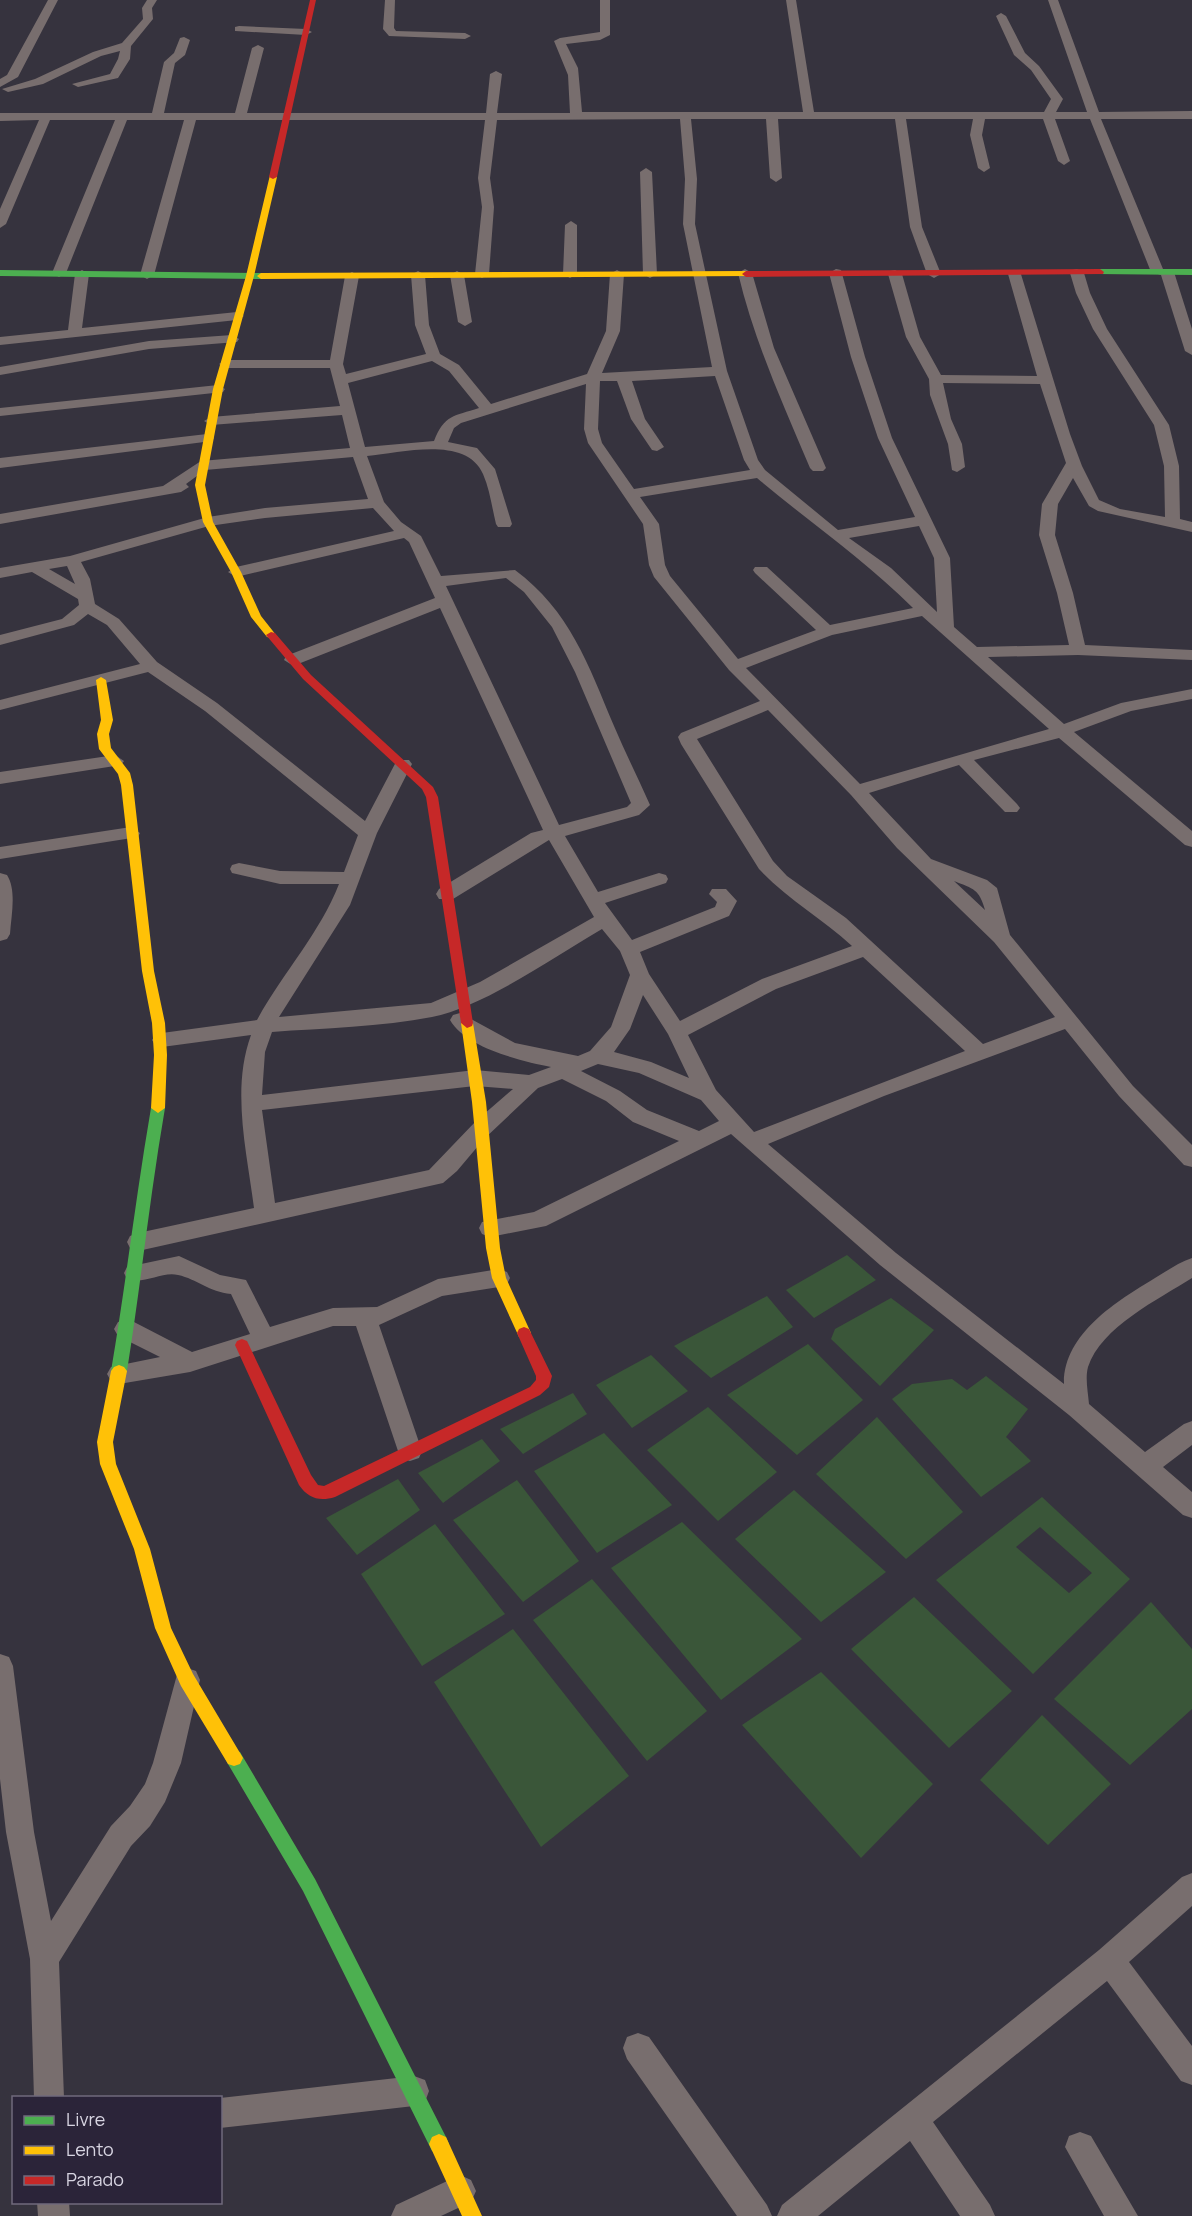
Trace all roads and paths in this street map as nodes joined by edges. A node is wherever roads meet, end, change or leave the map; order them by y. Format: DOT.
graph roads {
  1 [pos="53,0"];
  2 [pos="152,0"];
  3 [pos="313,0"];
  4 [pos="390,0"];
  5 [pos="605,0"];
  6 [pos="791,0"];
  7 [pos="1053,0"];
  8 [pos="1001,16"];
  9 [pos="238,29"];
  10 [pos="306,32"];
  11 [pos="465,36"];
  12 [pos="184,39"];
  13 [pos="126,45"];
  14 [pos="258,48"];
  15 [pos="496,74"];
  16 [pos="78,84"];
  17 [pos="6,87"];
  18 [pos="493,115"];
  19 [pos="685,115"];
  20 [pos="1048,115"];
  21 [pos="1094,115"];
  22 [pos="1192,115"];
  23 [pos="576,116"];
  24 [pos="772,116"];
  25 [pos="809,116"];
  26 [pos="900,116"];
  27 [pos="980,116"];
  28 [pos="0,117"];
  29 [pos="46,117"];
  30 [pos="122,117"];
  31 [pos="157,117"];
  32 [pos="191,117"];
  33 [pos="240,117"];
  34 [pos="287,117"];
  35 [pos="1064,160"];
  36 [pos="984,168"];
  37 [pos="646,172"];
  38 [pos="776,178"];
  39 [pos="0,225"];
  40 [pos="571,225"];
  41 [pos="1162,272"];
  42 [pos="1192,272"];
  43 [pos="0,273"];
  44 [pos="59,273"];
  45 [pos="699,273"];
  46 [pos="745,273"];
  47 [pos="836,273"];
  48 [pos="1077,273"];
  49 [pos="82,274"];
  50 [pos="147,274"];
  51 [pos="482,274"];
  52 [pos="570,274"];
  53 [pos="616,274"];
  54 [pos="650,274"];
  55 [pos="895,274"];
  56 [pos="934,274"];
  57 [pos="1015,274"];
  58 [pos="418,275"];
  59 [pos="457,275"];
  60 [pos="250,276"];
  61 [pos="352,276"];
  62 [pos="237,316"];
  63 [pos="465,322"];
  64 [pos="75,332"];
  65 [pos="232,339"];
  66 [pos="0,341"];
  67 [pos="1192,351"];
  68 [pos="434,356"];
  69 [pos="226,364"];
  70 [pos="0,371"];
  71 [pos="720,371"];
  72 [pos="339,372"];
  73 [pos="593,377"];
  74 [pos="622,378"];
  75 [pos="936,379"];
  76 [pos="1047,380"];
  77 [pos="562,386"];
  78 [pos="218,389"];
  79 [pos="590,400"];
  80 [pos="488,409"];
  81 [pos="348,410"];
  82 [pos="0,412"];
  83 [pos="212,421"];
  84 [pos="207,438"];
  85 [pos="440,445"];
  86 [pos="657,447"];
  87 [pos="359,453"];
  88 [pos="0,463"];
  89 [pos="1074,464"];
  90 [pos="201,466"];
  91 [pos="957,467"];
  92 [pos="818,468"];
  93 [pos="760,473"];
  94 [pos="200,485"];
  95 [pos="168,489"];
  96 [pos="631,494"];
  97 [pos="377,503"];
  98 [pos="0,519"];
  99 [pos="924,520"];
  100 [pos="1172,521"];
  101 [pos="208,522"];
  102 [pos="504,524"];
  103 [pos="1192,527"];
  104 [pos="406,533"];
  105 [pos="837,535"];
  106 [pos="72,560"];
  107 [pos="36,568"];
  108 [pos="761,570"];
  109 [pos="236,572"];
  110 [pos="0,573"];
  111 [pos="435,582"];
  112 [pos="445,600"];
  113 [pos="85,601"];
  114 [pos="925,610"];
  115 [pos="946,629"];
  116 [pos="827,631"];
  117 [pos="0,640"];
  118 [pos="1078,650"];
  119 [pos="972,652"];
  120 [pos="1192,655"];
  121 [pos="292,660"];
  122 [pos="151,666"];
  123 [pos="735,666"];
  124 [pos="101,680"];
  125 [pos="1192,694"];
  126 [pos="771,703"];
  127 [pos="0,705"];
  128 [pos="1061,730"];
  129 [pos="962,758"];
  130 [pos="115,761"];
  131 [pos="403,764"];
  132 [pos="0,778"];
  133 [pos="857,791"];
  134 [pos="1011,808"];
  135 [pos="553,831"];
  136 [pos="131,833"];
  137 [pos="368,833"];
  138 [pos="1192,841"];
  139 [pos="0,853"];
  140 [pos="238,869"];
  141 [pos="351,878"];
  142 [pos="0,879"];
  143 [pos="659,879"];
  144 [pos="446,894"];
  145 [pos="718,894"];
  146 [pos="594,900"];
  147 [pos="605,919"];
  148 [pos="839,923"];
  149 [pos="0,934"];
  150 [pos="629,949"];
  151 [pos="867,949"];
  152 [pos="835,957"];
  153 [pos="640,975"];
  154 [pos="464,999"];
  155 [pos="432,1011"];
  156 [pos="1069,1020"];
  157 [pos="467,1024"];
  158 [pos="264,1026"];
  159 [pos="677,1032"];
  160 [pos="162,1040"];
  161 [pos="979,1052"];
  162 [pos="597,1056"];
  163 [pos="569,1066"];
  164 [pos="475,1078"];
  165 [pos="531,1083"];
  166 [pos="708,1095"];
  167 [pos="251,1104"];
  168 [pos="732,1124"];
  169 [pos="482,1127"];
  170 [pos="699,1140"];
  171 [pos="751,1142"];
  172 [pos="1192,1159"];
  173 [pos="452,1166"];
  174 [pos="484,1170"];
  175 [pos="266,1215"];
  176 [pos="490,1228"];
  177 [pos="138,1242"];
  178 [pos="1192,1267"];
  179 [pos="135,1273"];
  180 [pos="499,1278"];
  181 [pos="364,1316"];
  182 [pos="126,1329"];
  183 [pos="253,1342"];
  184 [pos="190,1362"];
  185 [pos="119,1374"];
  186 [pos="1077,1408"];
  187 [pos="1192,1431"];
  188 [pos="410,1451"];
  189 [pos="1144,1467"];
  190 [pos="1192,1507"];
  191 [pos="0,1666"];
  192 [pos="187,1680"];
  193 [pos="1192,1887"];
  194 [pos="44,1959"];
  195 [pos="1109,1960"];
  196 [pos="638,2048"];
  197 [pos="1192,2070"];
  198 [pos="414,2091"];
  199 [pos="49,2096"];
  200 [pos="222,2113"];
  201 [pos="914,2121"];
  202 [pos="1080,2147"];
  203 [pos="466,2203"];
  204 [pos="407,2216"];
  205 [pos="756,2216"];
  206 [pos="793,2216"];
  207 [pos="979,2216"];
  208 [pos="1122,2216"];
  1 -- 17 [label="street"];
  2 -- 13 [label="street"];
  3 -- 10 [label="street"];
  4 -- 11 [label="street"];
  5 -- 23 [label="street"];
  6 -- 25 [label="street"];
  7 -- 21 [label="street"];
  8 -- 20 [label="street"];
  9 -- 10 [label="street"];
  10 -- 34 [label="street"];
  12 -- 31 [label="street"];
  13 -- 16 [label="street"];
  13 -- 17 [label="street"];
  14 -- 33 [label="street"];
  15 -- 18 [label="street"];
  18 -- 23 [label="street"];
  18 -- 34 [label="street"];
  18 -- 51 [label="street"];
  19 -- 23 [label="street"];
  19 -- 24 [label="street"];
  19 -- 45 [label="street"];
  20 -- 21 [label="street"];
  20 -- 27 [label="street"];
  20 -- 35 [label="street"];
  21 -- 22 [label="street"];
  21 -- 41 [label="street"];
  24 -- 25 [label="street"];
  24 -- 38 [label="street"];
  25 -- 26 [label="street"];
  26 -- 27 [label="street"];
  26 -- 56 [label="street"];
  27 -- 36 [label="street"];
  28 -- 29 [label="street"];
  29 -- 30 [label="street"];
  29 -- 39 [label="street"];
  30 -- 31 [label="street"];
  30 -- 44 [label="street"];
  31 -- 32 [label="street"];
  32 -- 33 [label="street"];
  32 -- 50 [label="street"];
  33 -- 34 [label="street"];
  34 -- 60 [label="street"];
  37 -- 54 [label="street"];
  40 -- 52 [label="street"];
  41 -- 42 [label="street"];
  41 -- 48 [label="street"];
  41 -- 67 [label="street"];
  43 -- 44 [label="street"];
  44 -- 49 [label="street"];
  45 -- 46 [label="street"];
  45 -- 54 [label="street"];
  45 -- 71 [label="street"];
  46 -- 47 [label="street"];
  46 -- 92 [label="street"];
  47 -- 55 [label="street"];
  47 -- 99 [label="street"];
  48 -- 57 [label="street"];
  48 -- 100 [label="street"];
  49 -- 50 [label="street"];
  49 -- 64 [label="street"];
  50 -- 60 [label="street"];
  51 -- 52 [label="street"];
  51 -- 59 [label="street"];
  52 -- 53 [label="street"];
  53 -- 54 [label="street"];
  53 -- 73 [label="street"];
  55 -- 56 [label="street"];
  55 -- 75 [label="street"];
  56 -- 57 [label="street"];
  57 -- 76 [label="street"];
  58 -- 59 [label="street"];
  58 -- 61 [label="street"];
  58 -- 68 [label="street"];
  59 -- 63 [label="street"];
  60 -- 61 [label="street"];
  60 -- 62 [label="street"];
  61 -- 72 [label="street"];
  62 -- 64 [label="street"];
  62 -- 65 [label="street"];
  64 -- 66 [label="street"];
  65 -- 69 [label="street"];
  65 -- 70 [label="street"];
  68 -- 72 [label="street"];
  68 -- 80 [label="street"];
  69 -- 72 [label="street"];
  69 -- 78 [label="street"];
  71 -- 74 [label="street"];
  71 -- 93 [label="street"];
  72 -- 81 [label="street"];
  73 -- 74 [label="street"];
  73 -- 77 [label="street"];
  73 -- 79 [label="street"];
  74 -- 86 [label="street"];
  75 -- 76 [label="street"];
  75 -- 91 [label="street"];
  76 -- 89 [label="street"];
  77 -- 79 [label="street"];
  77 -- 80 [label="street"];
  78 -- 82 [label="street"];
  78 -- 83 [label="street"];
  79 -- 96 [label="street"];
  80 -- 85 [label="street"];
  81 -- 83 [label="street"];
  81 -- 87 [label="street"];
  83 -- 84 [label="street"];
  84 -- 88 [label="street"];
  84 -- 90 [label="street"];
  85 -- 87 [label="street"];
  85 -- 102 [label="street"];
  87 -- 90 [label="street"];
  87 -- 97 [label="street"];
  89 -- 100 [label="street"];
  89 -- 118 [label="street"];
  90 -- 94 [label="street"];
  90 -- 95 [label="street"];
  93 -- 96 [label="street"];
  93 -- 105 [label="street"];
  94 -- 95 [label="street"];
  94 -- 101 [label="street"];
  95 -- 98 [label="street"];
  96 -- 123 [label="street"];
  97 -- 101 [label="street"];
  97 -- 104 [label="street"];
  99 -- 105 [label="street"];
  99 -- 115 [label="street"];
  100 -- 103 [label="street"];
  101 -- 106 [label="street"];
  101 -- 109 [label="street"];
  104 -- 109 [label="street"];
  104 -- 111 [label="street"];
  105 -- 114 [label="street"];
  106 -- 107 [label="street"];
  106 -- 113 [label="street"];
  107 -- 110 [label="street"];
  107 -- 113 [label="street"];
  108 -- 116 [label="street"];
  109 -- 121 [label="street"];
  111 -- 112 [label="street"];
  111 -- 135 [label="street"];
  112 -- 121 [label="street"];
  112 -- 135 [label="street"];
  113 -- 117 [label="street"];
  113 -- 122 [label="street"];
  114 -- 115 [label="street"];
  114 -- 116 [label="street"];
  115 -- 119 [label="street"];
  116 -- 123 [label="street"];
  118 -- 119 [label="street"];
  118 -- 120 [label="street"];
  119 -- 128 [label="street"];
  121 -- 131 [label="street"];
  122 -- 124 [label="street"];
  122 -- 137 [label="street"];
  123 -- 126 [label="street"];
  124 -- 127 [label="street"];
  124 -- 130 [label="street"];
  125 -- 128 [label="street"];
  126 -- 133 [label="street"];
  126 -- 148 [label="street"];
  128 -- 129 [label="street"];
  128 -- 138 [label="street"];
  129 -- 133 [label="street"];
  129 -- 134 [label="street"];
  130 -- 132 [label="street"];
  130 -- 136 [label="street"];
  131 -- 137 [label="street"];
  131 -- 144 [label="street"];
  133 -- 156 [label="street"];
  135 -- 144 [label="street"];
  135 -- 146 [label="street"];
  136 -- 139 [label="street"];
  136 -- 160 [label="street"];
  137 -- 141 [label="street"];
  140 -- 141 [label="street"];
  141 -- 158 [label="street"];
  142 -- 149 [label="street"];
  143 -- 146 [label="street"];
  144 -- 154 [label="street"];
  145 -- 150 [label="street"];
  146 -- 147 [label="street"];
  147 -- 150 [label="street"];
  147 -- 154 [label="street"];
  148 -- 151 [label="street"];
  148 -- 152 [label="street"];
  150 -- 153 [label="street"];
  151 -- 152 [label="street"];
  151 -- 161 [label="street"];
  152 -- 159 [label="street"];
  153 -- 159 [label="street"];
  153 -- 162 [label="street"];
  154 -- 155 [label="street"];
  154 -- 157 [label="street"];
  155 -- 157 [label="street"];
  155 -- 158 [label="street"];
  156 -- 161 [label="street"];
  156 -- 172 [label="street"];
  157 -- 163 [label="street"];
  157 -- 164 [label="street"];
  158 -- 160 [label="street"];
  158 -- 167 [label="street"];
  159 -- 166 [label="street"];
  160 -- 177 [label="street"];
  161 -- 171 [label="street"];
  162 -- 163 [label="street"];
  162 -- 166 [label="street"];
  163 -- 165 [label="street"];
  163 -- 170 [label="street"];
  164 -- 165 [label="street"];
  164 -- 167 [label="street"];
  164 -- 169 [label="street"];
  165 -- 169 [label="street"];
  166 -- 168 [label="street"];
  167 -- 175 [label="street"];
  168 -- 170 [label="street"];
  168 -- 171 [label="street"];
  169 -- 173 [label="street"];
  169 -- 174 [label="street"];
  170 -- 176 [label="street"];
  171 -- 186 [label="street"];
  173 -- 174 [label="street"];
  173 -- 175 [label="street"];
  174 -- 176 [label="street"];
  175 -- 177 [label="street"];
  176 -- 180 [label="street"];
  177 -- 179 [label="street"];
  178 -- 186 [label="street"];
  179 -- 182 [label="street"];
  179 -- 183 [label="street"];
  180 -- 181 [label="street"];
  180 -- 188 [label="street"];
  181 -- 183 [label="street"];
  181 -- 188 [label="street"];
  182 -- 184 [label="street"];
  182 -- 185 [label="street"];
  183 -- 184 [label="street"];
  183 -- 188 [label="street"];
  184 -- 185 [label="street"];
  185 -- 192 [label="street"];
  186 -- 189 [label="street"];
  187 -- 189 [label="street"];
  189 -- 190 [label="street"];
  191 -- 194 [label="street"];
  192 -- 194 [label="street"];
  192 -- 198 [label="street"];
  193 -- 195 [label="street"];
  194 -- 199 [label="street"];
  195 -- 197 [label="street"];
  195 -- 201 [label="street"];
  196 -- 205 [label="street"];
  198 -- 200 [label="street"];
  198 -- 203 [label="street"];
  201 -- 206 [label="street"];
  201 -- 207 [label="street"];
  202 -- 208 [label="street"];
  203 -- 204 [label="street"];
}
